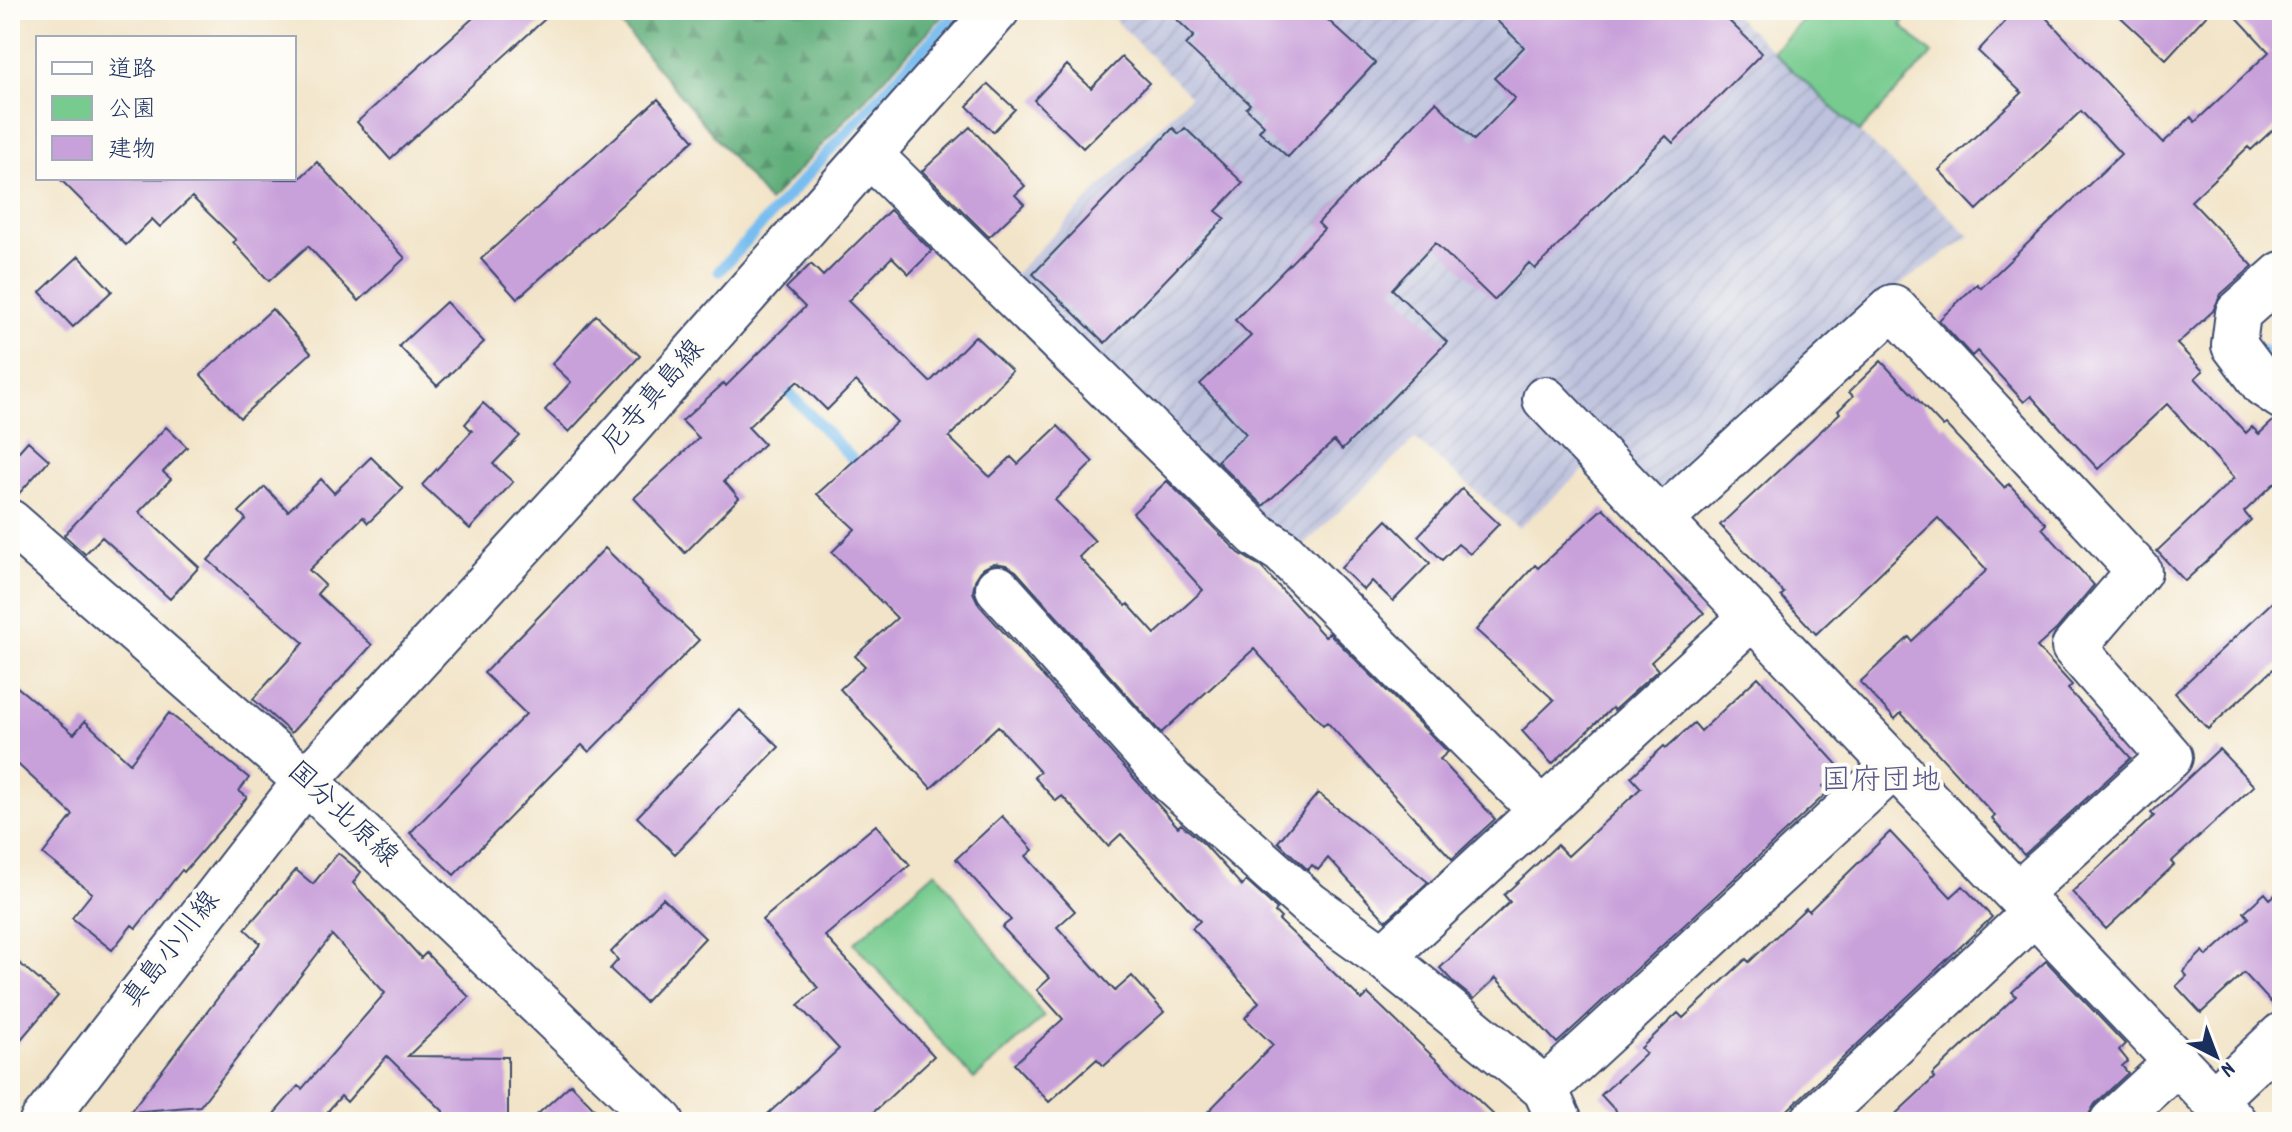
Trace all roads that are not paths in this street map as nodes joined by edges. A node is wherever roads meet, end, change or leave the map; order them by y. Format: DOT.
graph roads {
  1 [pos="997,10"];
  2 [pos="870,155"];
  3 [pos="2282,274"];
  4 [pos="2282,397"];
  5 [pos="1545,399"];
  6 [pos="1661,520"];
  7 [pos="10,522"];
  8 [pos="998,588"];
  9 [pos="1753,616"];
  10 [pos="1895,765"];
  11 [pos="306,781"];
  12 [pos="1542,811"];
  13 [pos="2027,903"];
  14 [pos="1383,957"];
  15 [pos="2282,1035"];
  16 [pos="2177,1062"];
  17 [pos="1552,1106"];
  18 [pos="2223,1111"];
  19 [pos="42,1122"];
  20 [pos="662,1122"];
  21 [pos="1812,1122"];
  22 [pos="2112,1122"];
  1 -- 2 [label="street, 尼寺真島線"];
  2 -- 11 [label="street, 尼寺真島線"];
  2 -- 12 [label="street"];
  3 -- 4 [label="street"];
  5 -- 6 [label="street"];
  6 -- 9 [label="street"];
  6 -- 13 [label="street"];
  7 -- 11 [label="street, 国分北原線"];
  8 -- 14 [label="street"];
  9 -- 10 [label="street"];
  9 -- 12 [label="street"];
  10 -- 13 [label="street"];
  10 -- 17 [label="street"];
  11 -- 19 [label="street, 真島小川線"];
  11 -- 20 [label="street, 国分北原線"];
  12 -- 14 [label="street"];
  13 -- 16 [label="street"];
  13 -- 21 [label="street"];
  14 -- 17 [label="street"];
  15 -- 18 [label="street"];
  16 -- 18 [label="street"];
  16 -- 22 [label="street"];
}
